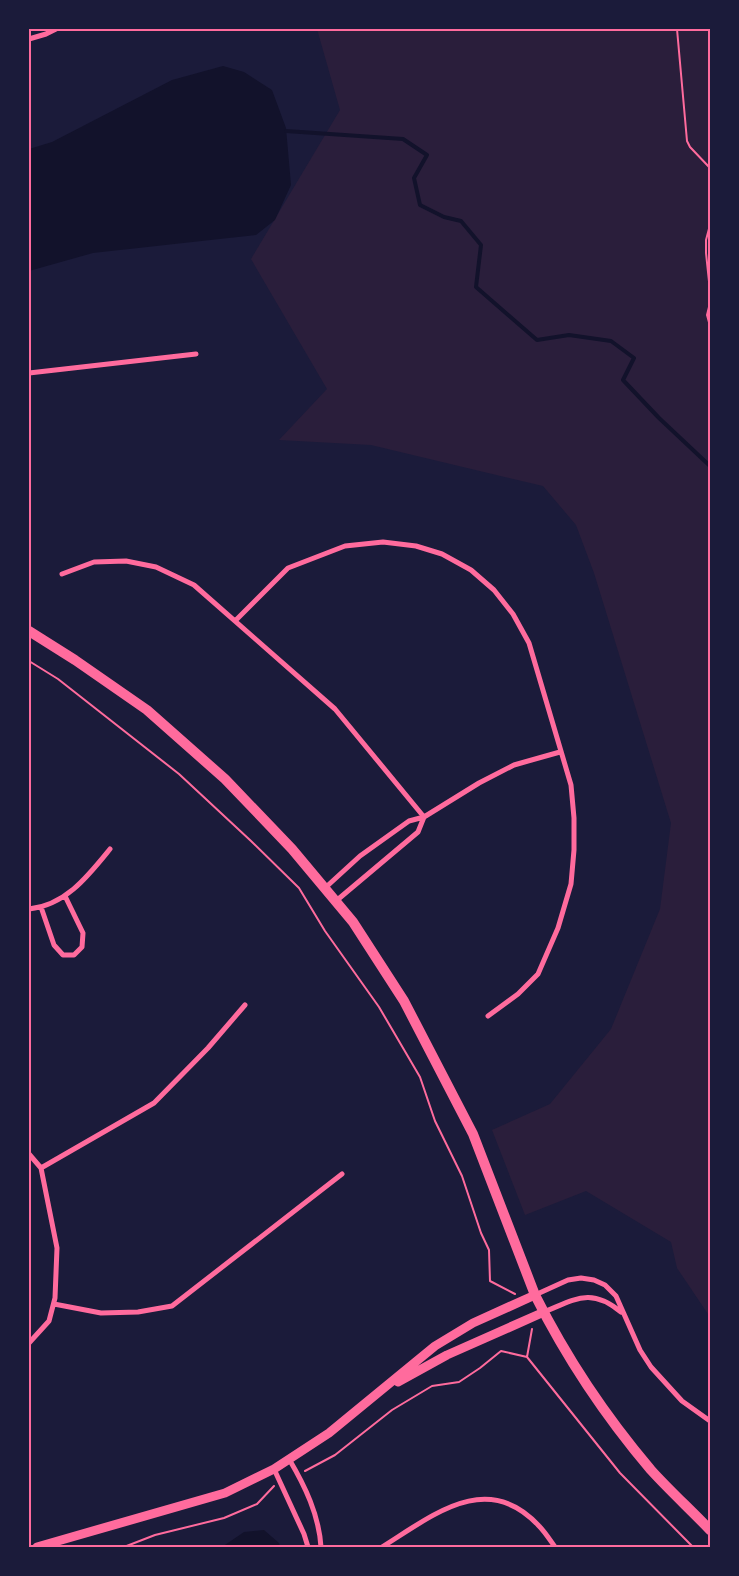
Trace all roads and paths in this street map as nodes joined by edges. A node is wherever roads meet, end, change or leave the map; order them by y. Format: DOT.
graph roads {
  1 [pos="56,29"];
  2 [pos="677,29"];
  3 [pos="29,39"];
  4 [pos="710,168"];
  5 [pos="710,225"];
  6 [pos="710,290"];
  7 [pos="710,303"];
  8 [pos="710,326"];
  9 [pos="196,354"];
  10 [pos="29,373"];
  11 [pos="62,574"];
  12 [pos="235,621"];
  13 [pos="29,631"];
  14 [pos="29,661"];
  15 [pos="560,752"];
  16 [pos="424,817"];
  17 [pos="110,850"];
  18 [pos="325,888"];
  19 [pos="66,896"];
  20 [pos="336,901"];
  21 [pos="41,908"];
  22 [pos="29,909"];
  23 [pos="245,1005"];
  24 [pos="488,1016"];
  25 [pos="29,1154"];
  26 [pos="41,1168"];
  27 [pos="342,1174"];
  28 [pos="535,1295"];
  29 [pos="519,1302"];
  30 [pos="54,1304"];
  31 [pos="544,1312"];
  32 [pos="623,1314"];
  33 [pos="528,1319"];
  34 [pos="29,1343"];
  35 [pos="527,1356"];
  36 [pos="378,1393"];
  37 [pos="710,1421"];
  38 [pos="289,1459"];
  39 [pos="274,1469"];
  40 [pos="298,1475"];
  41 [pos="280,1483"];
  42 [pos="710,1530"];
  43 [pos="49,1546"];
  44 [pos="37,1547"];
  45 [pos="124,1547"];
  46 [pos="308,1547"];
  47 [pos="321,1547"];
  48 [pos="382,1547"];
  49 [pos="555,1547"];
  50 [pos="693,1547"];
  1 -- 3 [label="street"];
  2 -- 4 [label="path"];
  5 -- 6 [label="path"];
  7 -- 8 [label="path"];
  9 -- 10 [label="street"];
  11 -- 12 [label="street"];
  12 -- 15 [label="street"];
  12 -- 16 [label="street"];
  13 -- 18 [label="main road"];
  14 -- 29 [label="path"];
  15 -- 16 [label="street"];
  15 -- 24 [label="street"];
  16 -- 18 [label="street"];
  16 -- 20 [label="street"];
  17 -- 19 [label="street"];
  18 -- 20 [label="main road"];
  19 -- 21 [label="street"];
  19 -- 21 [label="street"];
  20 -- 28 [label="main road"];
  21 -- 22 [label="street"];
  23 -- 26 [label="street"];
  25 -- 26 [label="street"];
  26 -- 30 [label="street"];
  27 -- 30 [label="street"];
  28 -- 29 [label="street"];
  28 -- 31 [label="main road"];
  28 -- 32 [label="street"];
  29 -- 36 [label="street"];
  30 -- 34 [label="street"];
  31 -- 32 [label="street"];
  31 -- 33 [label="street"];
  31 -- 42 [label="main road"];
  32 -- 37 [label="street"];
  33 -- 35 [label="path"];
  33 -- 36 [label="street"];
  35 -- 40 [label="path"];
  35 -- 50 [label="path"];
  36 -- 38 [label="street"];
  38 -- 39 [label="street"];
  38 -- 40 [label="street"];
  39 -- 41 [label="street"];
  39 -- 43 [label="street"];
  40 -- 47 [label="street"];
  41 -- 45 [label="path"];
  41 -- 46 [label="street"];
  43 -- 44 [label="street"];
  48 -- 49 [label="street"];
}
